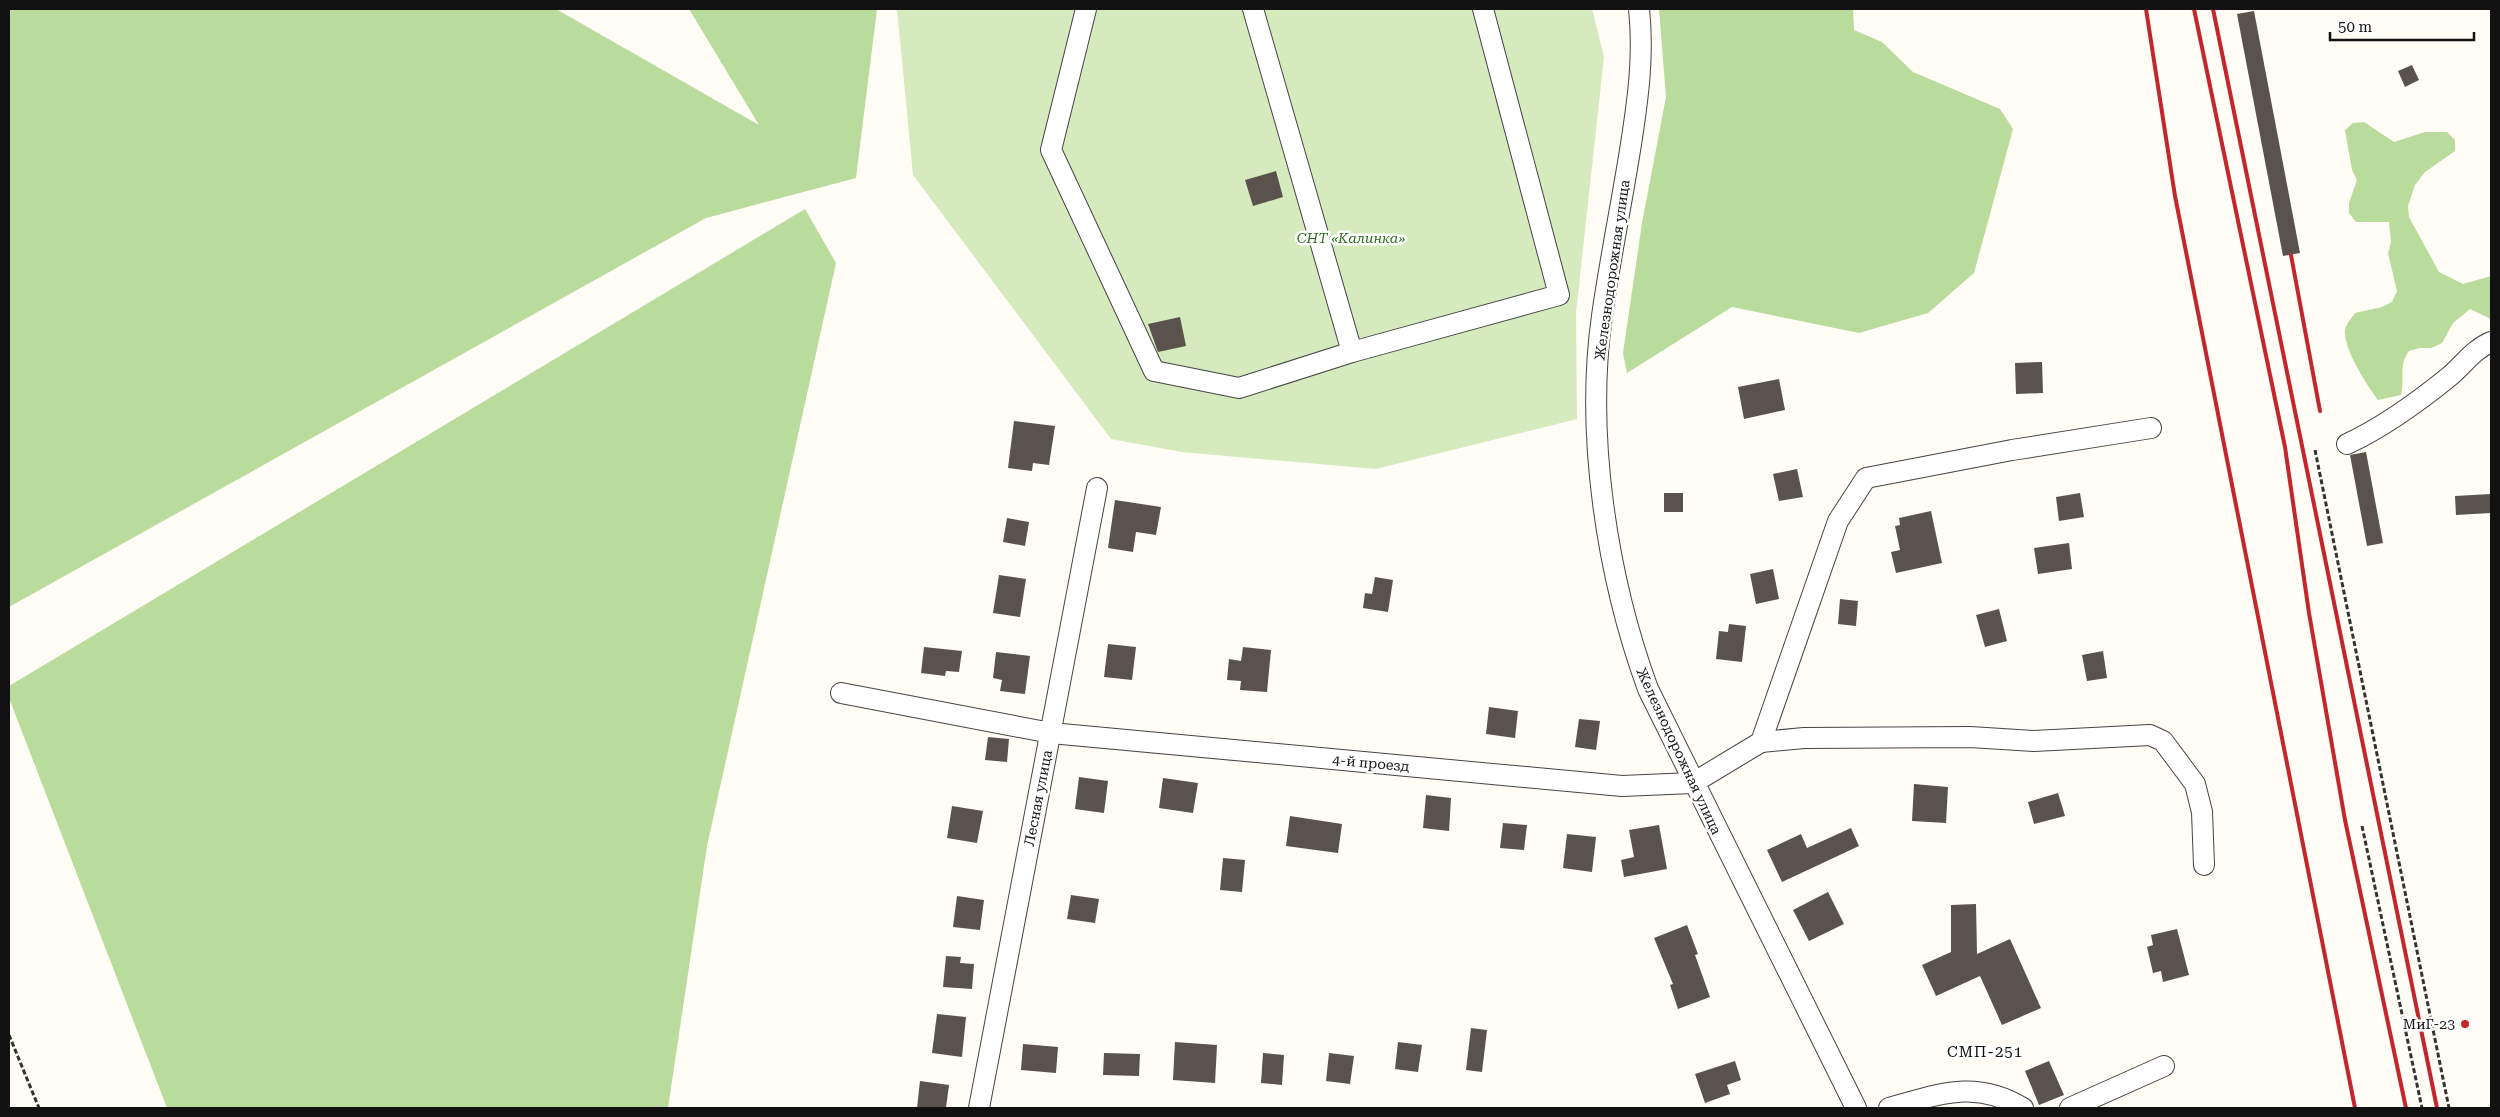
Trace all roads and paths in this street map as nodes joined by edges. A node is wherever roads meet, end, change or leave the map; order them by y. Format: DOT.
graph roads {
  1 [pos="1086,9"];
  2 [pos="1253,9"];
  3 [pos="1483,9"];
  4 [pos="1639,9"];
  5 [pos="2491,342"];
  6 [pos="1352,352"];
  7 [pos="2151,428"];
  8 [pos="2347,444"];
  9 [pos="2315,450"];
  10 [pos="1097,488"];
  11 [pos="841,693"];
  12 [pos="1051,733"];
  13 [pos="1761,742"];
  14 [pos="1692,783"];
  15 [pos="2362,826"];
  16 [pos="2204,864"];
  17 [pos="9,1035"];
  18 [pos="2164,1066"];
  19 [pos="40,1108"];
  20 [pos="980,1108"];
  21 [pos="1856,1108"];
  22 [pos="1889,1108"];
  23 [pos="2023,1108"];
  24 [pos="2070,1108"];
  25 [pos="2422,1108"];
  26 [pos="2449,1108"];
  1 -- 6 [label="street"];
  2 -- 6 [label="street"];
  3 -- 6 [label="street"];
  4 -- 14 [label="street, Железнодорожная улица"];
  5 -- 8 [label="street"];
  7 -- 13 [label="street"];
  9 -- 26 [label="path"];
  10 -- 12 [label="street, Лесная улица"];
  11 -- 12 [label="street, 4-й проезд"];
  12 -- 14 [label="street, 4-й проезд"];
  12 -- 20 [label="street, Лесная улица"];
  13 -- 14 [label="street"];
  13 -- 16 [label="street"];
  14 -- 21 [label="street, Железнодорожная улица"];
  15 -- 25 [label="path"];
  17 -- 19 [label="path"];
  18 -- 24 [label="street"];
  22 -- 23 [label="street"];
}
